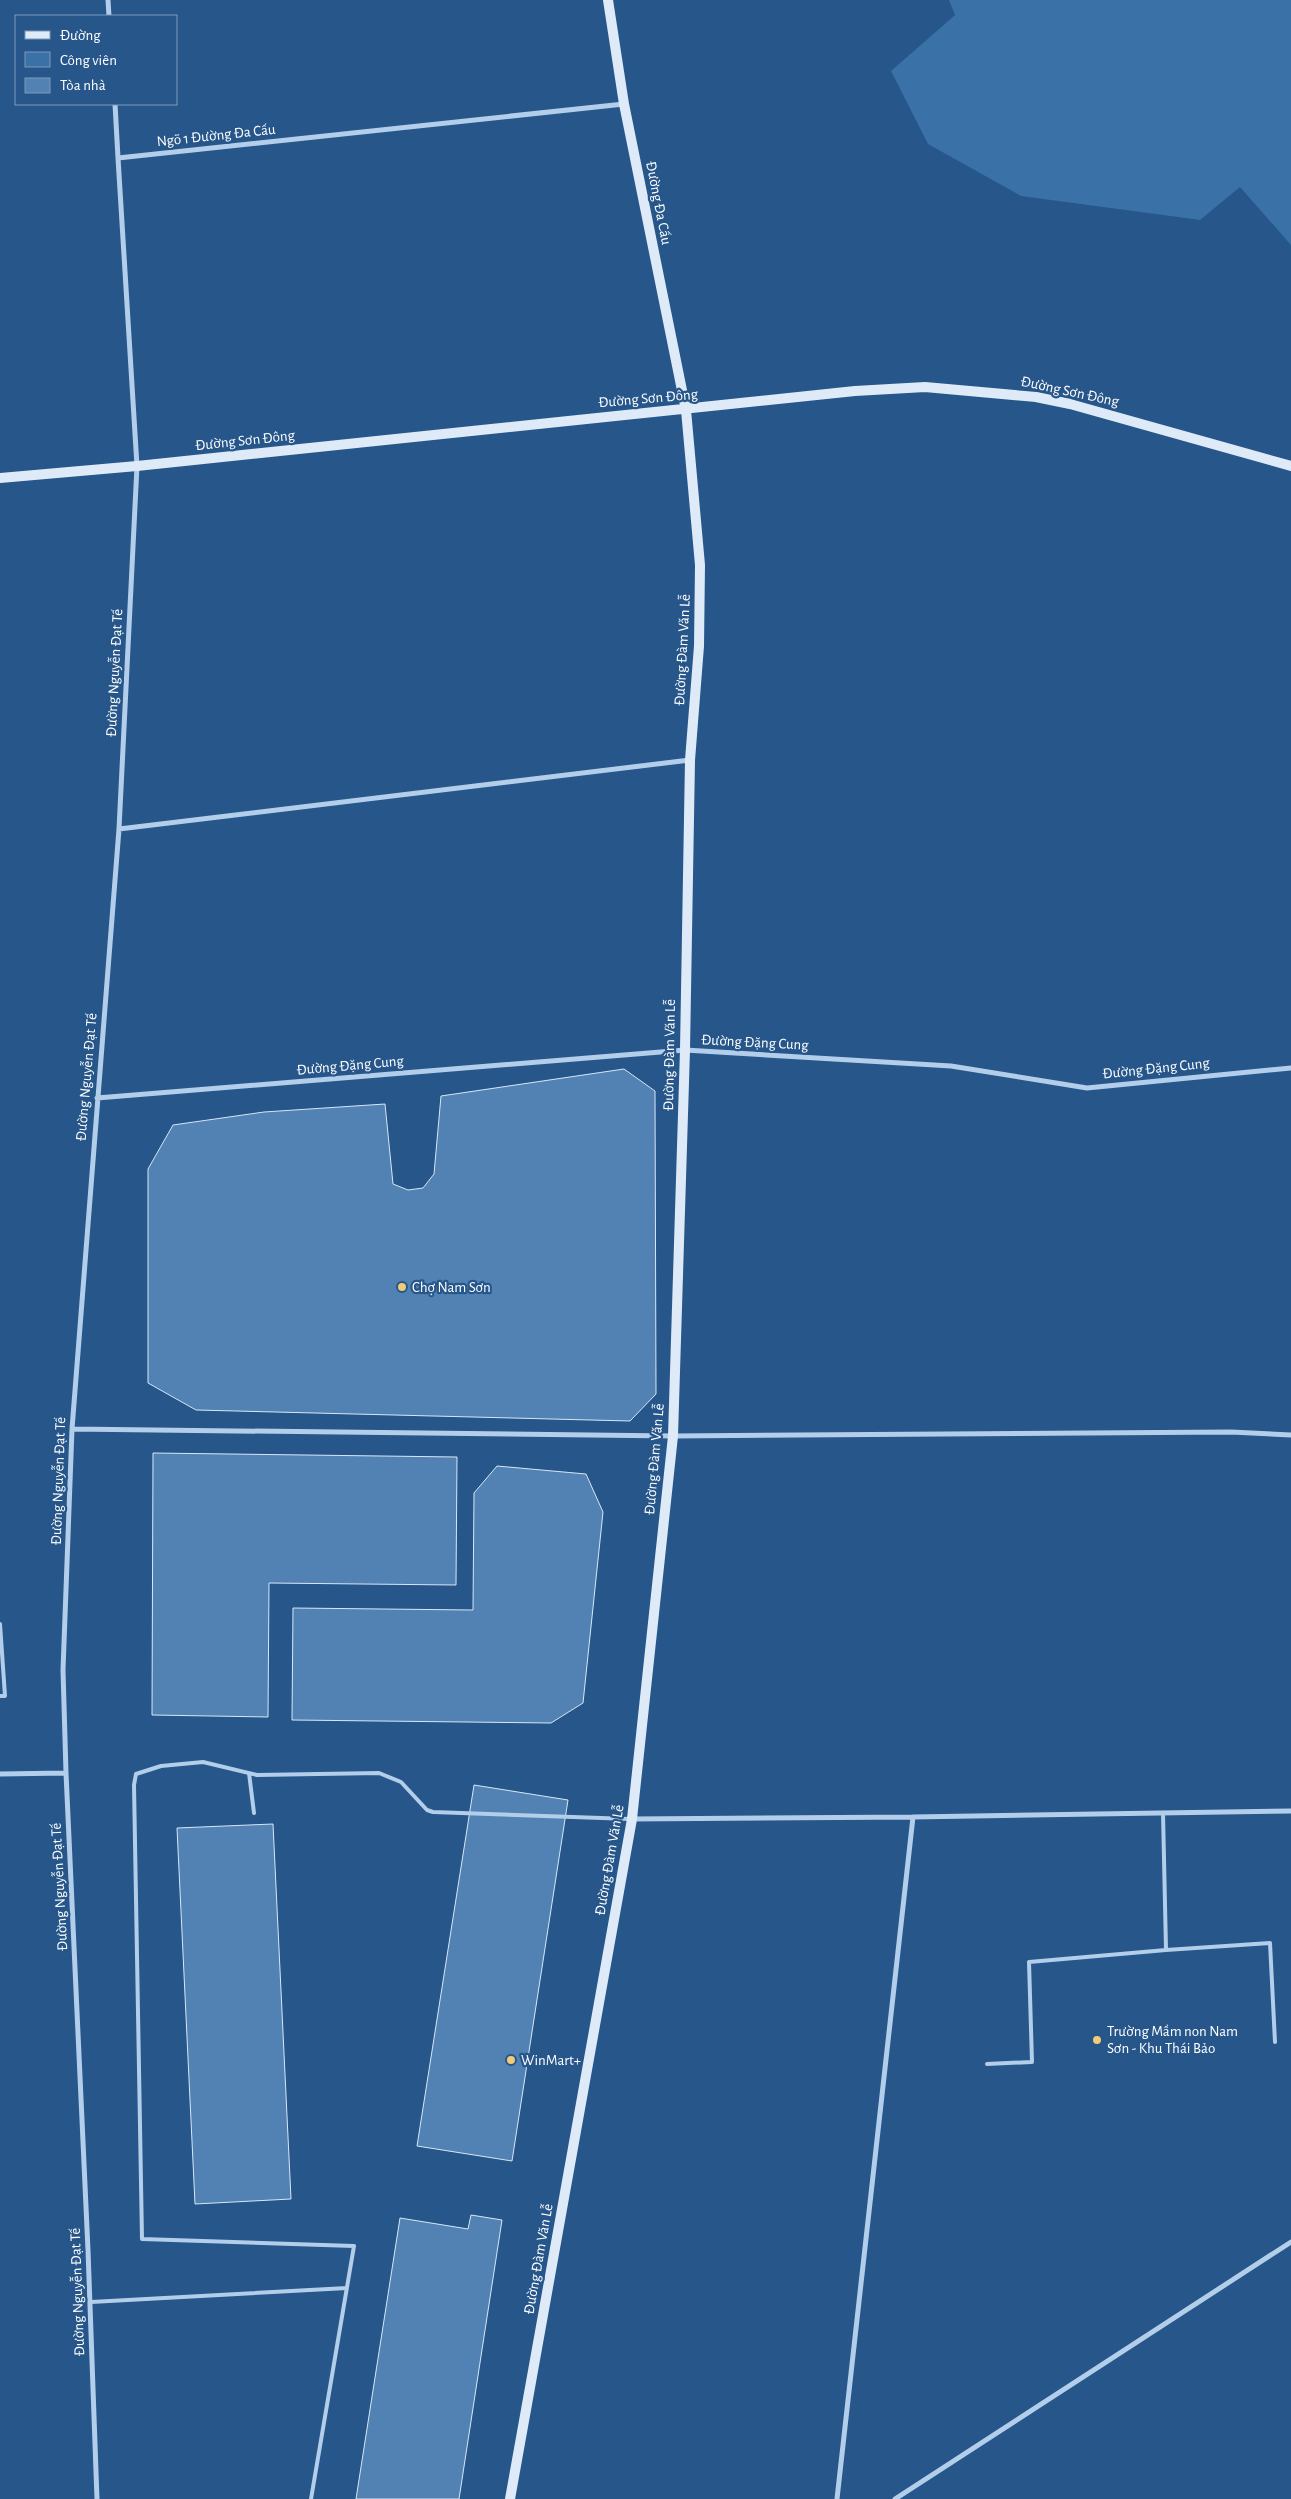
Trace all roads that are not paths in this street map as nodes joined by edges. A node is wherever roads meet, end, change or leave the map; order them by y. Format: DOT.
graph roads {
  1 [pos="108,0"];
  2 [pos="608,0"];
  3 [pos="109,15"];
  4 [pos="624,104"];
  5 [pos="115,105"];
  6 [pos="118,158"];
  7 [pos="686,410"];
  8 [pos="137,466"];
  9 [pos="1291,466"];
  10 [pos="0,478"];
  11 [pos="690,760"];
  12 [pos="119,829"];
  13 [pos="685,1050"];
  14 [pos="1291,1068"];
  15 [pos="97,1098"];
  16 [pos="72,1429"];
  17 [pos="673,1436"];
  18 [pos="1291,1436"];
  19 [pos="0,1624"];
  20 [pos="0,1696"];
  21 [pos="66,1773"];
  22 [pos="249,1773"];
  23 [pos="0,1774"];
  24 [pos="1291,1811"];
  25 [pos="254,1813"];
  26 [pos="1162,1813"];
  27 [pos="913,1817"];
  28 [pos="632,1819"];
  29 [pos="1166,1950"];
  30 [pos="1274,2042"];
  31 [pos="987,2064"];
  32 [pos="1291,2242"];
  33 [pos="347,2288"];
  34 [pos="91,2302"];
  35 [pos="97,2499"];
  36 [pos="311,2499"];
  37 [pos="510,2499"];
  38 [pos="836,2499"];
  39 [pos="895,2499"];
  1 -- 3 [label="street"];
  2 -- 4 [label="main road, Đường Đa Cấu"];
  4 -- 6 [label="street, Ngõ 1 Đường Đa Cấu"];
  4 -- 7 [label="main road, Đường Đa Cấu"];
  5 -- 6 [label="street"];
  6 -- 8 [label="street"];
  7 -- 8 [label="main road, Đường Sơn Đông"];
  7 -- 9 [label="main road, Đường Sơn Đông"];
  7 -- 11 [label="main road, Đường Đàm Văn Lễ"];
  8 -- 10 [label="main road, Đường Sơn Đông"];
  8 -- 12 [label="street, Đường Nguyễn Đạt Tế"];
  11 -- 12 [label="street"];
  11 -- 13 [label="main road, Đường Đàm Văn Lễ"];
  12 -- 15 [label="street, Đường Nguyễn Đạt Tế"];
  13 -- 14 [label="street, Đường Đặng Cung"];
  13 -- 15 [label="street, Đường Đặng Cung"];
  13 -- 17 [label="main road, Đường Đàm Văn Lễ"];
  15 -- 16 [label="street, Đường Nguyễn Đạt Tế"];
  16 -- 17 [label="street"];
  16 -- 21 [label="street, Đường Nguyễn Đạt Tế"];
  17 -- 18 [label="street"];
  17 -- 28 [label="main road, Đường Đàm Văn Lễ"];
  19 -- 20 [label="lane"];
  21 -- 23 [label="street"];
  21 -- 34 [label="street, Đường Nguyễn Đạt Tế"];
  22 -- 25 [label="lane"];
  22 -- 28 [label="lane"];
  22 -- 33 [label="lane"];
  24 -- 26 [label="street"];
  26 -- 27 [label="street"];
  26 -- 29 [label="lane"];
  27 -- 28 [label="street"];
  27 -- 38 [label="street"];
  28 -- 37 [label="main road, Đường Đàm Văn Lễ"];
  29 -- 30 [label="lane"];
  29 -- 31 [label="lane"];
  32 -- 39 [label="street"];
  33 -- 34 [label="lane"];
  33 -- 36 [label="lane"];
  34 -- 35 [label="street, Đường Nguyễn Đạt Tế"];
}
